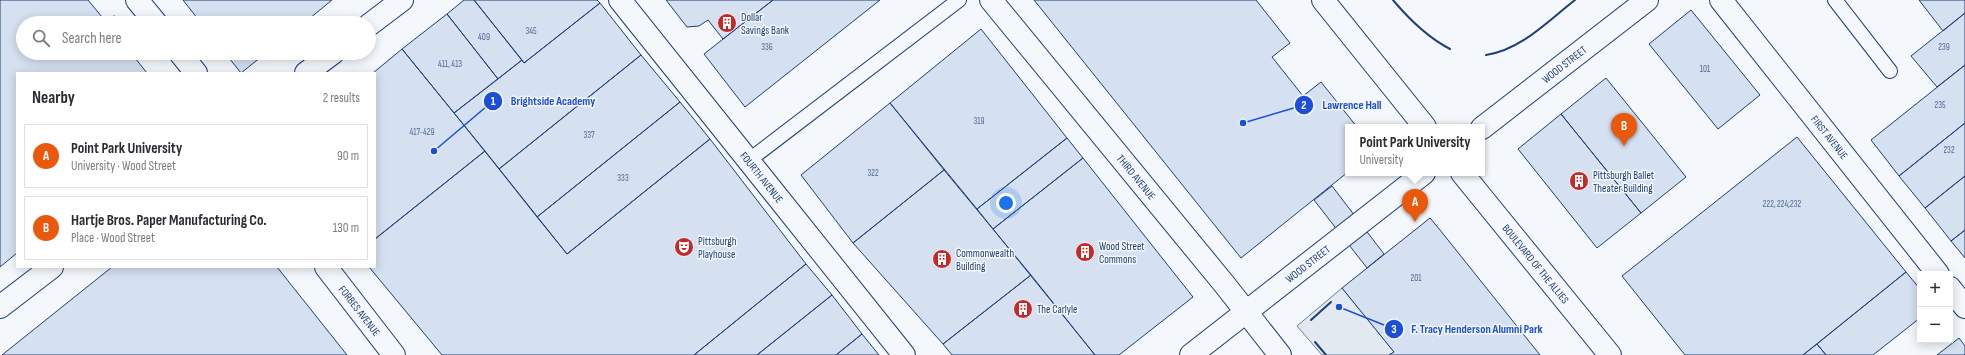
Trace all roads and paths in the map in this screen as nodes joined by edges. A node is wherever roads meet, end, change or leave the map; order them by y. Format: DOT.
graph roads {
  1 [pos="137,0"];
  2 [pos="402,0"];
  3 [pos="620,0"];
  4 [pos="958,0"];
  5 [pos="991,0"];
  6 [pos="1323,0"];
  7 [pos="1647,0"];
  8 [pos="1720,0"];
  9 [pos="1835,0"];
  10 [pos="150,16"];
  11 [pos="376,20"];
  12 [pos="186,60"];
  13 [pos="324,60"];
  14 [pos="1890,71"];
  15 [pos="195,72"];
  16 [pos="307,72"];
  17 [pos="1423,124"];
  18 [pos="1485,126"];
  19 [pos="748,161"];
  20 [pos="1420,176"];
  21 [pos="1464,176"];
  22 [pos="51,268"];
  23 [pos="327,268"];
  24 [pos="1936,271"];
  25 [pos="1953,292"];
  26 [pos="0,307"];
  27 [pos="1965,307"];
  28 [pos="1246,313"];
  29 [pos="394,355"];
  30 [pos="904,355"];
  31 [pos="1191,355"];
  32 [pos="1280,355"];
  33 [pos="1610,355"];
  1 -- 10 [label="street"];
  2 -- 11 [label="street"];
  3 -- 19 [label="street, FOURTH AVENUE"];
  4 -- 19 [label="lane"];
  5 -- 28 [label="street, THIRD AVENUE"];
  6 -- 17 [label="street"];
  7 -- 18 [label="street, WOOD STREET"];
  8 -- 24 [label="street, FIRST AVENUE"];
  9 -- 14 [label="lane"];
  12 -- 15 [label="street"];
  13 -- 16 [label="street"];
  19 -- 30 [label="street, FOURTH AVENUE"];
  20 -- 28 [label="street, WOOD STREET"];
  21 -- 33 [label="street, BOULEVARD OF THE ALLIES"];
  22 -- 26 [label="street"];
  23 -- 29 [label="street, FORBES AVENUE"];
  25 -- 27 [label="street"];
  28 -- 31 [label="street, WOOD STREET"];
  28 -- 32 [label="street, THIRD AVENUE"];
}
